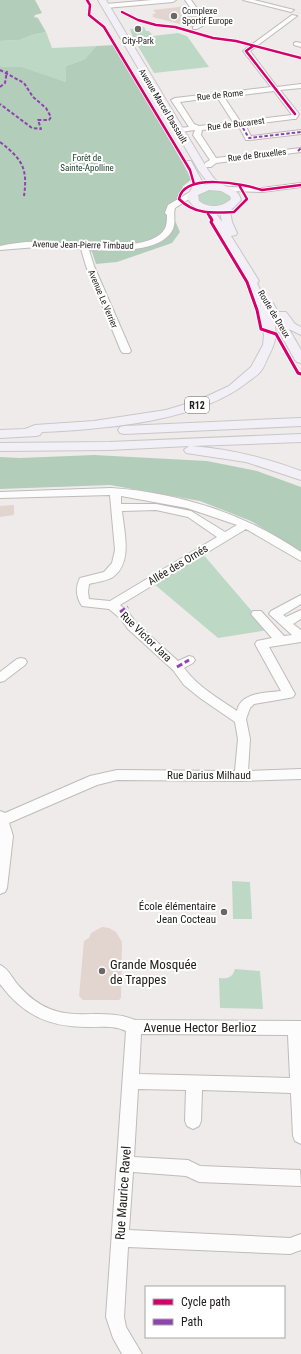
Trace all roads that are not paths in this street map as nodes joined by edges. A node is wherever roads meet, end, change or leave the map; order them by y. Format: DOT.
graph roads {
  1 [pos="91,0"];
  2 [pos="174,0"];
  3 [pos="188,0"];
  4 [pos="246,0"];
  5 [pos="279,0"];
  6 [pos="104,3"];
  7 [pos="271,5"];
  8 [pos="296,12"];
  9 [pos="195,28"];
  10 [pos="301,86"];
  11 [pos="275,89"];
  12 [pos="219,95"];
  13 [pos="296,116"];
  14 [pos="239,123"];
  15 [pos="301,127"];
  16 [pos="198,128"];
  17 [pos="179,130"];
  18 [pos="301,132"];
  19 [pos="269,145"];
  20 [pos="300,150"];
  21 [pos="214,161"];
  22 [pos="204,171"];
  23 [pos="301,186"];
  24 [pos="223,188"];
  25 [pos="195,192"];
  26 [pos="232,204"];
  27 [pos="203,207"];
  28 [pos="171,214"];
  29 [pos="84,246"];
  30 [pos="0,248"];
  31 [pos="250,273"];
  32 [pos="268,296"];
  33 [pos="301,332"];
  34 [pos="126,351"];
  35 [pos="301,352"];
  36 [pos="301,360"];
  37 [pos="301,422"];
  38 [pos="26,433"];
  39 [pos="0,434"];
  40 [pos="301,438"];
  41 [pos="109,446"];
  42 [pos="0,447"];
  43 [pos="301,476"];
  44 [pos="115,492"];
  45 [pos="0,495"];
  46 [pos="116,508"];
  47 [pos="245,525"];
  48 [pos="225,536"];
  49 [pos="301,557"];
  50 [pos="301,598"];
  51 [pos="120,608"];
  52 [pos="257,614"];
  53 [pos="301,614"];
  54 [pos="285,623"];
  55 [pos="301,637"];
  56 [pos="281,640"];
  57 [pos="189,660"];
  58 [pos="21,662"];
  59 [pos="177,667"];
  60 [pos="0,678"];
  61 [pos="240,720"];
  62 [pos="301,774"];
  63 [pos="241,776"];
  64 [pos="1,818"];
  65 [pos="0,888"];
  66 [pos="0,970"];
  67 [pos="134,1027"];
  68 [pos="298,1028"];
  69 [pos="130,1081"];
  70 [pos="194,1083"];
  71 [pos="298,1086"];
  72 [pos="193,1121"];
  73 [pos="301,1136"];
  74 [pos="124,1164"];
  75 [pos="300,1178"];
  76 [pos="120,1238"];
  77 [pos="301,1242"];
  78 [pos="132,1354"];
  1 -- 25 [label="main road, Avenue Marcel Dassault"];
  2 -- 6 [label="street"];
  3 -- 9 [label="street"];
  4 -- 7 [label="street"];
  5 -- 7 [label="street"];
  6 -- 17 [label="main road, Avenue Marcel Dassault"];
  7 -- 8 [label="street"];
  8 -- 11 [label="street"];
  10 -- 11 [label="street, Rue de Rome"];
  11 -- 12 [label="street, Rue de Rome"];
  11 -- 13 [label="street"];
  12 -- 14 [label="street"];
  12 -- 16 [label="street, Rue de Rome"];
  13 -- 14 [label="street, Rue de Bucarest"];
  13 -- 15 [label="street"];
  14 -- 16 [label="street, Rue de Bucarest"];
  14 -- 19 [label="street"];
  16 -- 17 [label="street, Rue de Bucarest"];
  16 -- 21 [label="street, Rue de Bruxelles"];
  17 -- 22 [label="main road, Avenue Marcel Dassault"];
  18 -- 19 [label="street"];
  19 -- 20 [label="street, Rue de Bruxelles"];
  19 -- 21 [label="street, Rue de Bruxelles"];
  21 -- 22 [label="street, Rue de Bruxelles"];
  22 -- 24 [label="main road, Avenue Marcel Dassault"];
  23 -- 24 [label="street"];
  23 -- 26 [label="street"];
  24 -- 25 [label="main road"];
  24 -- 26 [label="main road, Avenue Marcel Dassault"];
  25 -- 27 [label="main road, Avenue Marcel Dassault"];
  25 -- 28 [label="street, Avenue Jean-Pierre Timbaud"];
  26 -- 27 [label="main road"];
  26 -- 32 [label="main road, Route de Dreux"];
  27 -- 28 [label="street"];
  27 -- 31 [label="main road, Route de Dreux"];
  28 -- 29 [label="street, Avenue Jean-Pierre Timbaud"];
  29 -- 30 [label="street, Avenue Jean-Pierre Timbaud"];
  29 -- 34 [label="street, Avenue Le Verrier"];
  31 -- 36 [label="main road, Route de Dreux"];
  31 -- 38 [label="main road, R12"];
  32 -- 33 [label="main road"];
  32 -- 35 [label="main road, Route de Dreux"];
  37 -- 38 [label="main road, R12"];
  38 -- 39 [label="main road, R12"];
  40 -- 41 [label="main road"];
  41 -- 42 [label="main road"];
  41 -- 43 [label="main road"];
  44 -- 45 [label="street"];
  44 -- 46 [label="street, Rue Victor Jara"];
  44 -- 47 [label="street"];
  46 -- 48 [label="street"];
  46 -- 51 [label="street, Rue Victor Jara"];
  47 -- 48 [label="street, Allée des Ornés"];
  47 -- 49 [label="street"];
  48 -- 51 [label="street, Allée des Ornés"];
  50 -- 54 [label="street"];
  51 -- 59 [label="street, Rue Victor Jara"];
  52 -- 56 [label="street"];
  53 -- 54 [label="street"];
  54 -- 55 [label="street"];
  55 -- 56 [label="street"];
  56 -- 61 [label="street"];
  57 -- 59 [label="street"];
  58 -- 60 [label="street"];
  59 -- 61 [label="street, Rue Victor Jara"];
  61 -- 63 [label="street"];
  62 -- 63 [label="street, Rue Darius Milhaud"];
  63 -- 64 [label="street, Rue Darius Milhaud"];
  64 -- 65 [label="street"];
  66 -- 67 [label="street, Avenue Hector Berlioz"];
  67 -- 68 [label="street, Avenue Hector Berlioz"];
  67 -- 69 [label="street, Rue Maurice Ravel"];
  68 -- 71 [label="street"];
  69 -- 70 [label="street"];
  69 -- 74 [label="street, Rue Maurice Ravel"];
  70 -- 71 [label="street"];
  70 -- 72 [label="street"];
  71 -- 73 [label="street"];
  74 -- 75 [label="street"];
  74 -- 76 [label="street, Rue Maurice Ravel"];
  76 -- 77 [label="street"];
  76 -- 78 [label="street, Rue Maurice Ravel"];
}
